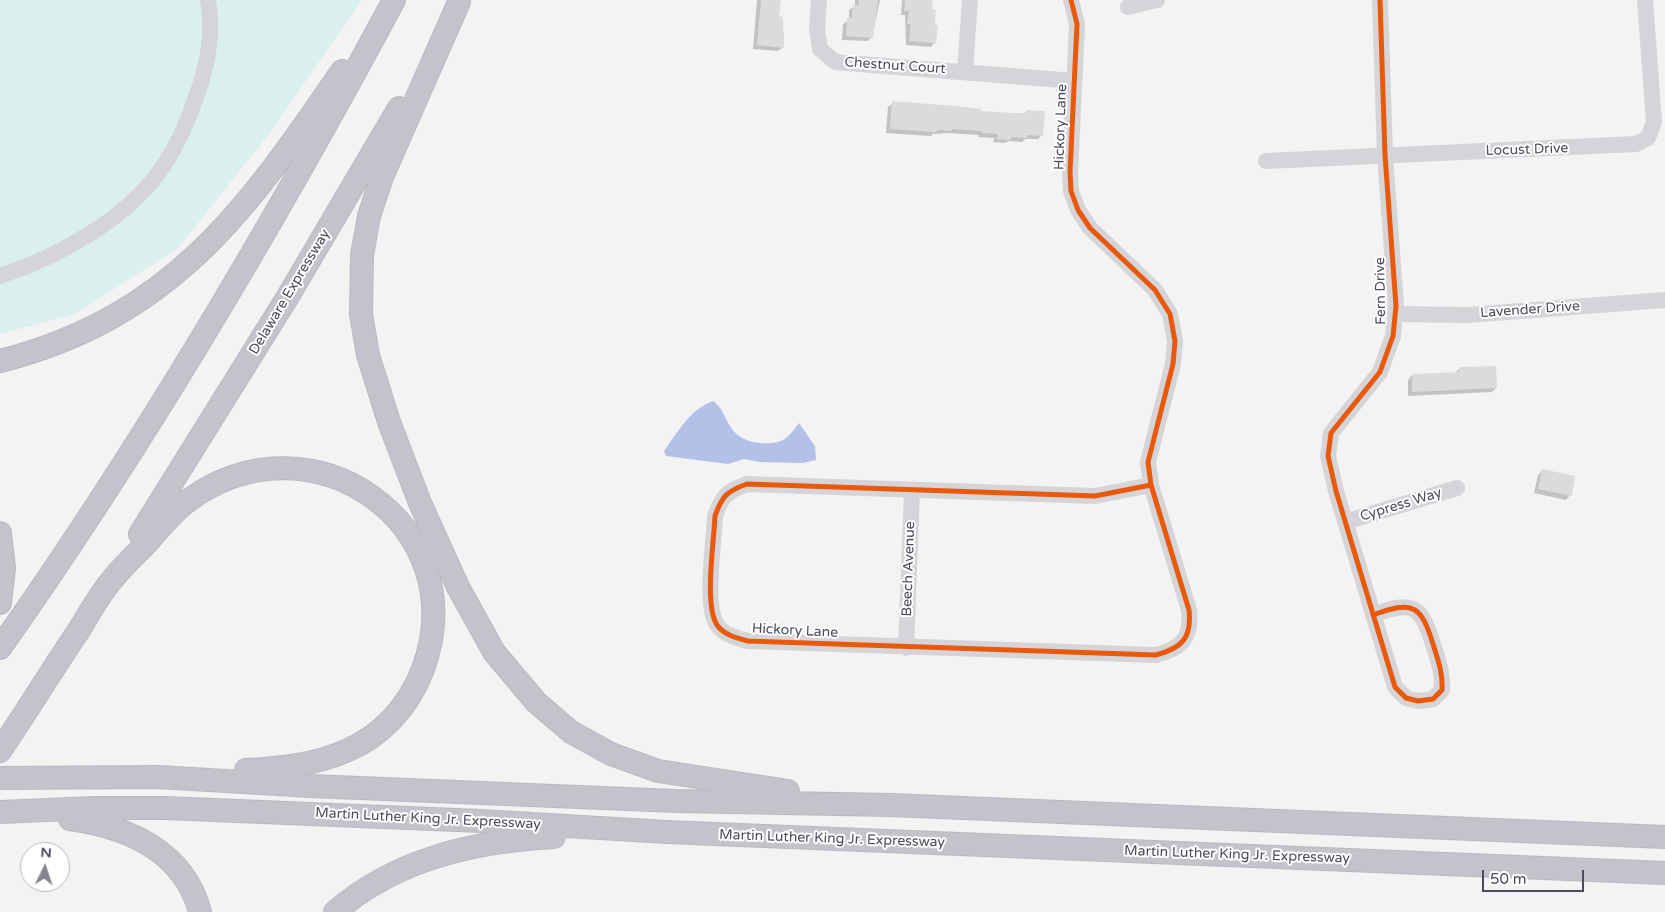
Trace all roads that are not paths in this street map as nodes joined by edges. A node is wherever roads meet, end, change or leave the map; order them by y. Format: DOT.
graph roads {
  1 [pos="208,0"];
  2 [pos="392,0"];
  3 [pos="818,0"];
  4 [pos="970,0"];
  5 [pos="1071,0"];
  6 [pos="1157,0"];
  7 [pos="1380,0"];
  8 [pos="1645,0"];
  9 [pos="460,1"];
  10 [pos="1128,7"];
  11 [pos="965,71"];
  12 [pos="1074,81"];
  13 [pos="1385,155"];
  14 [pos="1266,161"];
  15 [pos="0,276"];
  16 [pos="1665,300"];
  17 [pos="1395,314"];
  18 [pos="0,361"];
  19 [pos="1151,485"];
  20 [pos="1457,488"];
  21 [pos="912,491"];
  22 [pos="1345,522"];
  23 [pos="0,533"];
  24 [pos="112,579"];
  25 [pos="0,603"];
  26 [pos="1373,615"];
  27 [pos="0,648"];
  28 [pos="906,648"];
  29 [pos="1,750"];
  30 [pos="158,777"];
  31 [pos="0,778"];
  32 [pos="891,805"];
  33 [pos="9,812"];
  34 [pos="667,832"];
  35 [pos="1665,837"];
  36 [pos="1664,873"];
  37 [pos="200,912"];
  38 [pos="335,912"];
  1 -- 15 [label="street"];
  2 -- 18 [label="highway"];
  2 -- 27 [label="highway"];
  3 -- 11 [label="street, Chestnut Court"];
  4 -- 11 [label="street, Chestnut Court"];
  5 -- 12 [label="street, Hickory Lane"];
  6 -- 10 [label="street"];
  7 -- 13 [label="street, Fern Drive"];
  8 -- 13 [label="street, Locust Drive"];
  9 -- 24 [label="highway, Delaware Expressway"];
  9 -- 32 [label="highway"];
  11 -- 12 [label="street, Chestnut Court"];
  12 -- 19 [label="street, Hickory Lane"];
  13 -- 14 [label="street, Locust Drive"];
  13 -- 17 [label="street, Fern Drive"];
  16 -- 17 [label="street, Lavender Drive"];
  17 -- 22 [label="street, Fern Drive"];
  19 -- 21 [label="street, Hickory Lane"];
  19 -- 28 [label="street, Hickory Lane"];
  20 -- 22 [label="street, Cypress Way"];
  21 -- 28 [label="street, Beech Avenue"];
  21 -- 28 [label="street, Hickory Lane"];
  22 -- 26 [label="street, Fern Drive"];
  23 -- 25 [label="highway"];
  24 -- 29 [label="highway"];
  24 -- 30 [label="highway"];
  26 -- 26 [label="street, Fern Drive"];
  30 -- 31 [label="highway, Martin Luther King Jr. Expressway"];
  30 -- 32 [label="highway, Martin Luther King Jr. Expressway"];
  32 -- 35 [label="highway, Martin Luther King Jr. Expressway"];
  33 -- 34 [label="highway, Martin Luther King Jr. Expressway"];
  33 -- 37 [label="highway"];
  34 -- 36 [label="highway, Martin Luther King Jr. Expressway"];
  34 -- 38 [label="highway"];
}
